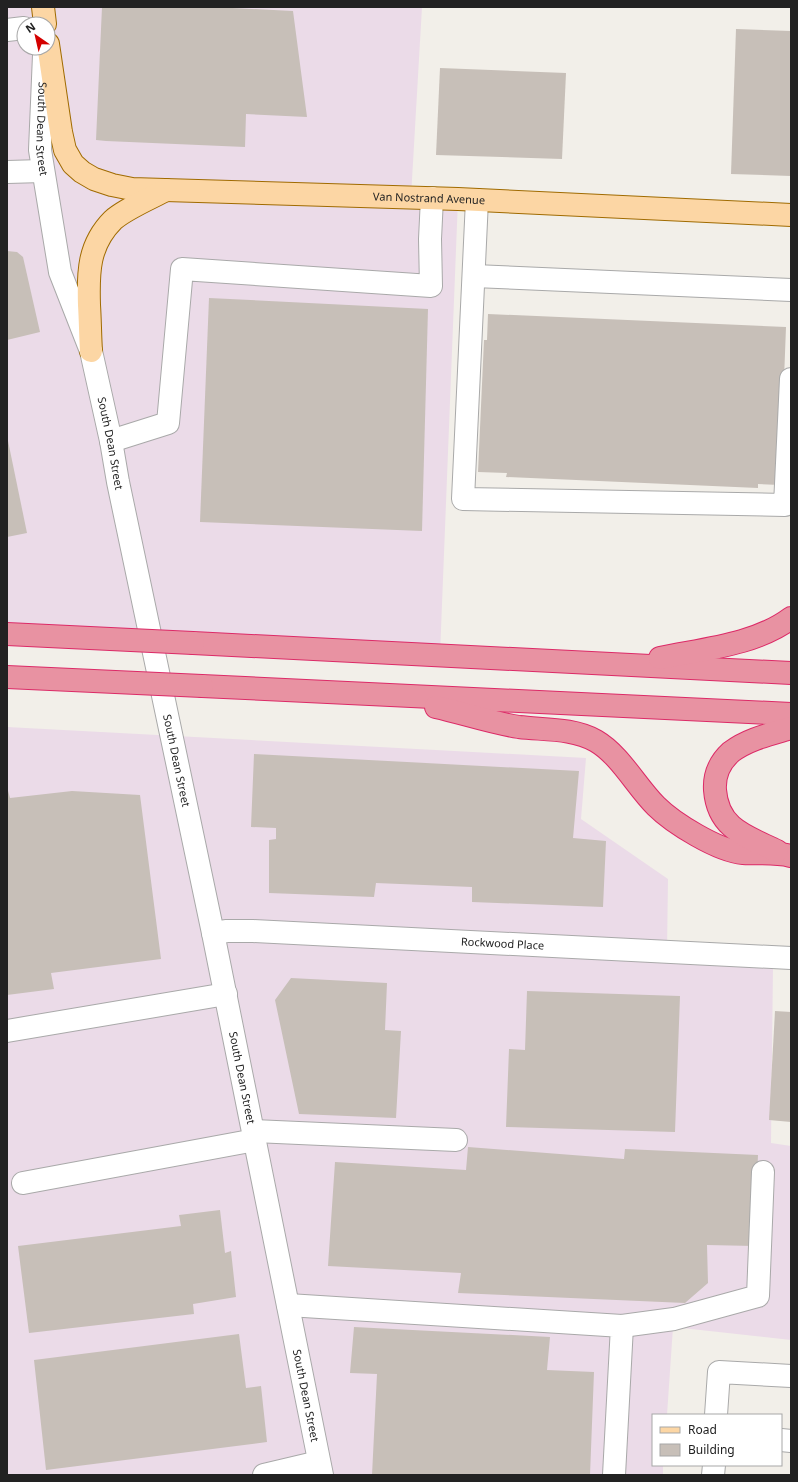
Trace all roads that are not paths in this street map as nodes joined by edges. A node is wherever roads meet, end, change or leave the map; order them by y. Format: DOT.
graph roads {
  1 [pos="44,56"];
  2 [pos="50,56"];
  3 [pos="73,164"];
  4 [pos="43,171"];
  5 [pos="7,172"];
  6 [pos="167,190"];
  7 [pos="432,198"];
  8 [pos="477,200"];
  9 [pos="791,215"];
  10 [pos="474,276"];
  11 [pos="791,290"];
  12 [pos="91,351"];
  13 [pos="791,379"];
  14 [pos="111,441"];
  15 [pos="791,618"];
  16 [pos="7,634"];
  17 [pos="628,664"];
  18 [pos="791,673"];
  19 [pos="7,677"];
  20 [pos="384,694"];
  21 [pos="791,714"];
  22 [pos="791,728"];
  23 [pos="787,855"];
  24 [pos="213,934"];
  25 [pos="791,958"];
  26 [pos="226,994"];
  27 [pos="7,1031"];
  28 [pos="254,1136"];
  29 [pos="456,1140"];
  30 [pos="763,1172"];
  31 [pos="24,1183"];
  32 [pos="288,1305"];
  33 [pos="622,1326"];
  34 [pos="791,1376"];
  35 [pos="716,1414"];
  36 [pos="321,1469"];
  37 [pos="264,1475"];
  38 [pos="614,1475"];
  1 -- 4 [label="street, South Dean Street"];
  2 -- 3 [label="main road, South Dean Street"];
  3 -- 6 [label="main road, Van Nostrand Avenue"];
  4 -- 5 [label="street"];
  4 -- 12 [label="street, South Dean Street"];
  6 -- 7 [label="main road, Van Nostrand Avenue"];
  6 -- 12 [label="main road"];
  7 -- 8 [label="main road, Van Nostrand Avenue"];
  7 -- 14 [label="street"];
  8 -- 9 [label="main road, Van Nostrand Avenue"];
  8 -- 10 [label="street"];
  10 -- 11 [label="street"];
  10 -- 13 [label="street"];
  12 -- 14 [label="street, South Dean Street"];
  14 -- 24 [label="street, South Dean Street"];
  15 -- 17 [label="highway"];
  16 -- 17 [label="highway, bridge"];
  17 -- 18 [label="highway"];
  19 -- 20 [label="highway, bridge"];
  20 -- 21 [label="highway"];
  20 -- 23 [label="highway"];
  22 -- 23 [label="highway"];
  24 -- 25 [label="street, Rockwood Place"];
  24 -- 26 [label="street, South Dean Street"];
  26 -- 27 [label="street"];
  26 -- 28 [label="street, South Dean Street"];
  28 -- 29 [label="street"];
  28 -- 31 [label="street"];
  28 -- 32 [label="street, South Dean Street"];
  30 -- 33 [label="street"];
  32 -- 33 [label="street"];
  32 -- 36 [label="street, South Dean Street"];
  33 -- 38 [label="street"];
  34 -- 35 [label="street"];
  36 -- 37 [label="street"];
}
